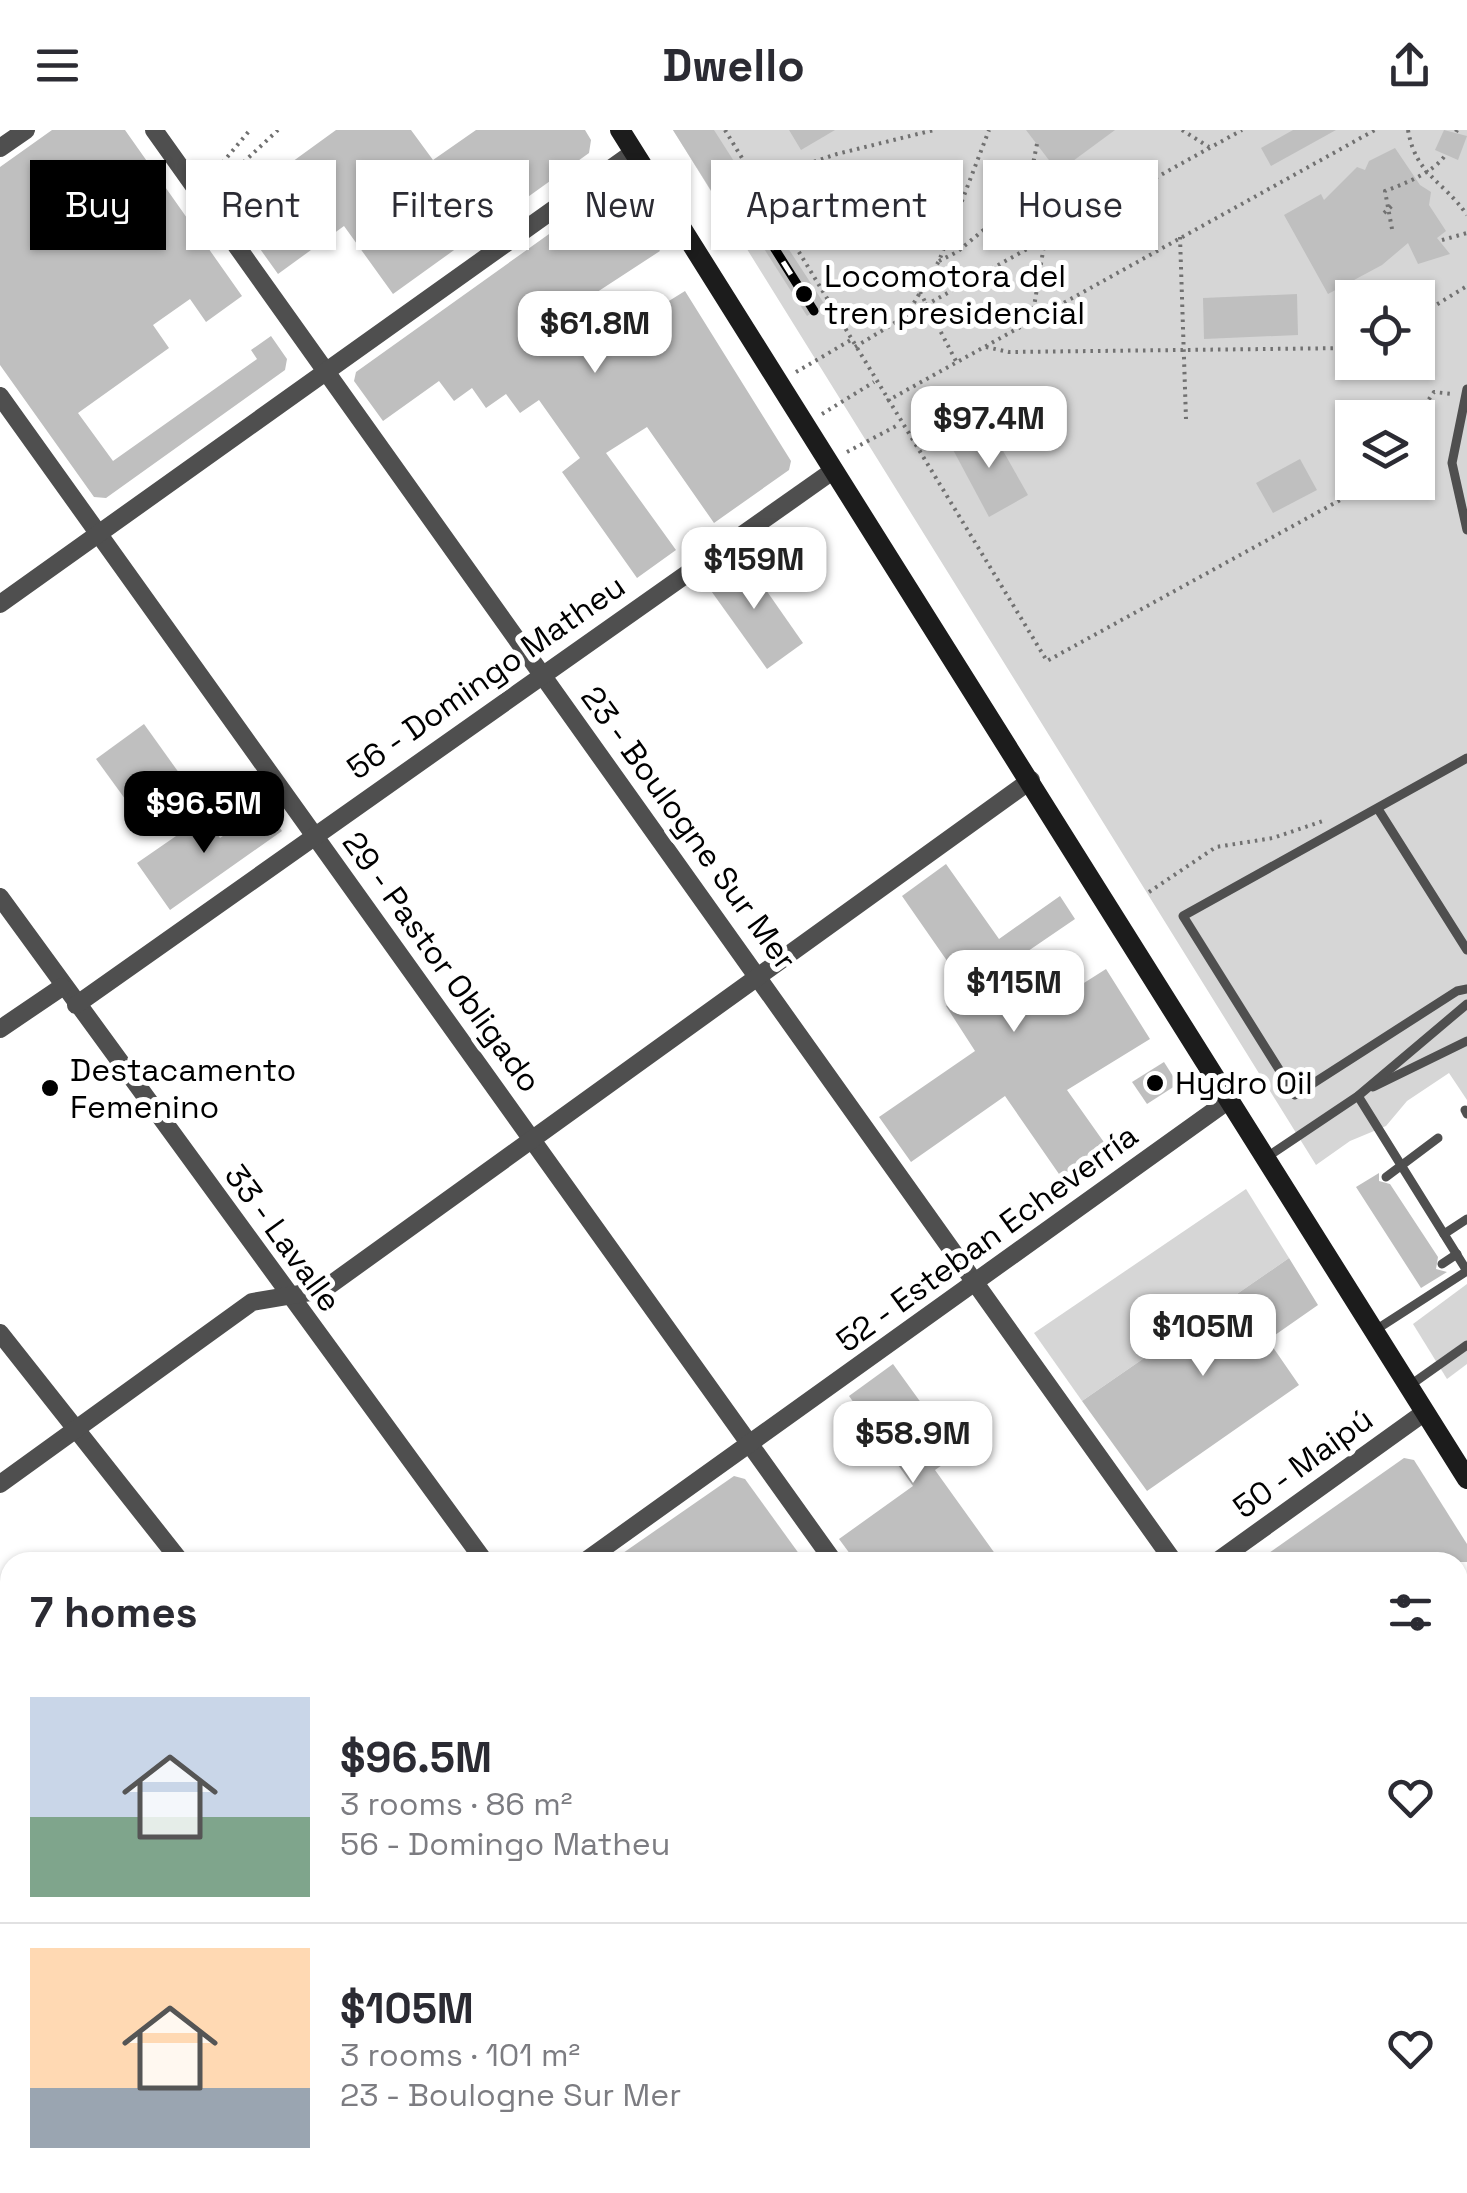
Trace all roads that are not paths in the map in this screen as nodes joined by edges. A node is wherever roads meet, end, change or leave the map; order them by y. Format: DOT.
graph roads {
  1 [pos="26,130"];
  2 [pos="154,130"];
  3 [pos="620,130"];
  4 [pos="0,148"];
  5 [pos="634,152"];
  6 [pos="325,370"];
  7 [pos="1466,392"];
  8 [pos="0,396"];
  9 [pos="832,465"];
  10 [pos="1467,530"];
  11 [pos="97,532"];
  12 [pos="0,604"];
  13 [pos="542,675"];
  14 [pos="1467,758"];
  15 [pos="1031,780"];
  16 [pos="1378,809"];
  17 [pos="313,833"];
  18 [pos="0,898"];
  19 [pos="1467,950"];
  20 [pos="760,979"];
  21 [pos="62,987"];
  22 [pos="1467,990"];
  23 [pos="1467,1004"];
  24 [pos="76,1005"];
  25 [pos="0,1028"];
  26 [pos="1467,1041"];
  27 [pos="1358,1096"];
  28 [pos="1229,1100"];
  29 [pos="1438,1138"];
  30 [pos="533,1142"];
  31 [pos="1266,1158"];
  32 [pos="1401,1165"];
  33 [pos="1386,1177"];
  34 [pos="1467,1219"];
  35 [pos="1444,1234"];
  36 [pos="1456,1254"];
  37 [pos="1442,1264"];
  38 [pos="1467,1271"];
  39 [pos="977,1282"];
  40 [pos="287,1296"];
  41 [pos="1374,1331"];
  42 [pos="0,1334"];
  43 [pos="1467,1345"];
  44 [pos="1409,1386"];
  45 [pos="1426,1412"];
  46 [pos="74,1431"];
  47 [pos="752,1446"];
  48 [pos="1467,1478"];
  49 [pos="0,1484"];
  50 [pos="173,1552"];
  51 [pos="478,1552"];
  52 [pos="598,1552"];
  53 [pos="827,1552"];
  54 [pos="1167,1552"];
  55 [pos="1230,1552"];
  1 -- 4 [label="street"];
  2 -- 6 [label="street, 23 - Boulogne Sur Mer"];
  3 -- 5 [label="main road"];
  5 -- 6 [label="street"];
  5 -- 9 [label="main road"];
  6 -- 11 [label="street"];
  6 -- 13 [label="street, 23 - Boulogne Sur Mer"];
  7 -- 10 [label="lane"];
  8 -- 11 [label="street, 29 - Pastor Obligado"];
  9 -- 13 [label="street, 56 - Domingo Matheu"];
  9 -- 15 [label="main road"];
  11 -- 12 [label="street"];
  11 -- 17 [label="street, 29 - Pastor Obligado"];
  13 -- 17 [label="street, 56 - Domingo Matheu"];
  13 -- 20 [label="street, 23 - Boulogne Sur Mer"];
  14 -- 16 [label="lane"];
  15 -- 20 [label="street"];
  15 -- 28 [label="main road"];
  16 -- 19 [label="lane"];
  16 -- 22 [label="lane"];
  17 -- 24 [label="street, 56 - Domingo Matheu"];
  17 -- 30 [label="street, 29 - Pastor Obligado"];
  18 -- 21 [label="street, 33 - Lavalle"];
  20 -- 30 [label="street"];
  20 -- 39 [label="street, 23 - Boulogne Sur Mer"];
  21 -- 24 [label="street, 33 - Lavalle"];
  21 -- 25 [label="street"];
  23 -- 27 [label="lane"];
  24 -- 40 [label="street, 33 - Lavalle"];
  26 -- 27 [label="lane"];
  27 -- 31 [label="lane"];
  27 -- 32 [label="lane"];
  28 -- 31 [label="main road"];
  28 -- 39 [label="street, 52 - Esteban Echeverría"];
  29 -- 32 [label="lane"];
  30 -- 40 [label="street"];
  30 -- 47 [label="street, 29 - Pastor Obligado"];
  31 -- 41 [label="main road"];
  32 -- 33 [label="lane"];
  32 -- 35 [label="lane"];
  34 -- 35 [label="lane"];
  35 -- 36 [label="lane"];
  36 -- 37 [label="lane"];
  36 -- 38 [label="lane"];
  38 -- 41 [label="lane"];
  39 -- 47 [label="street, 52 - Esteban Echeverría"];
  39 -- 54 [label="street, 23 - Boulogne Sur Mer"];
  40 -- 46 [label="street"];
  40 -- 51 [label="street, 33 - Lavalle"];
  41 -- 44 [label="main road"];
  42 -- 46 [label="street"];
  43 -- 44 [label="lane"];
  44 -- 45 [label="main road"];
  45 -- 48 [label="main road"];
  45 -- 55 [label="street, 50 - Maipú"];
  46 -- 49 [label="street"];
  46 -- 50 [label="street"];
  47 -- 52 [label="street, 52 - Esteban Echeverría"];
  47 -- 53 [label="street, 29 - Pastor Obligado"];
}
